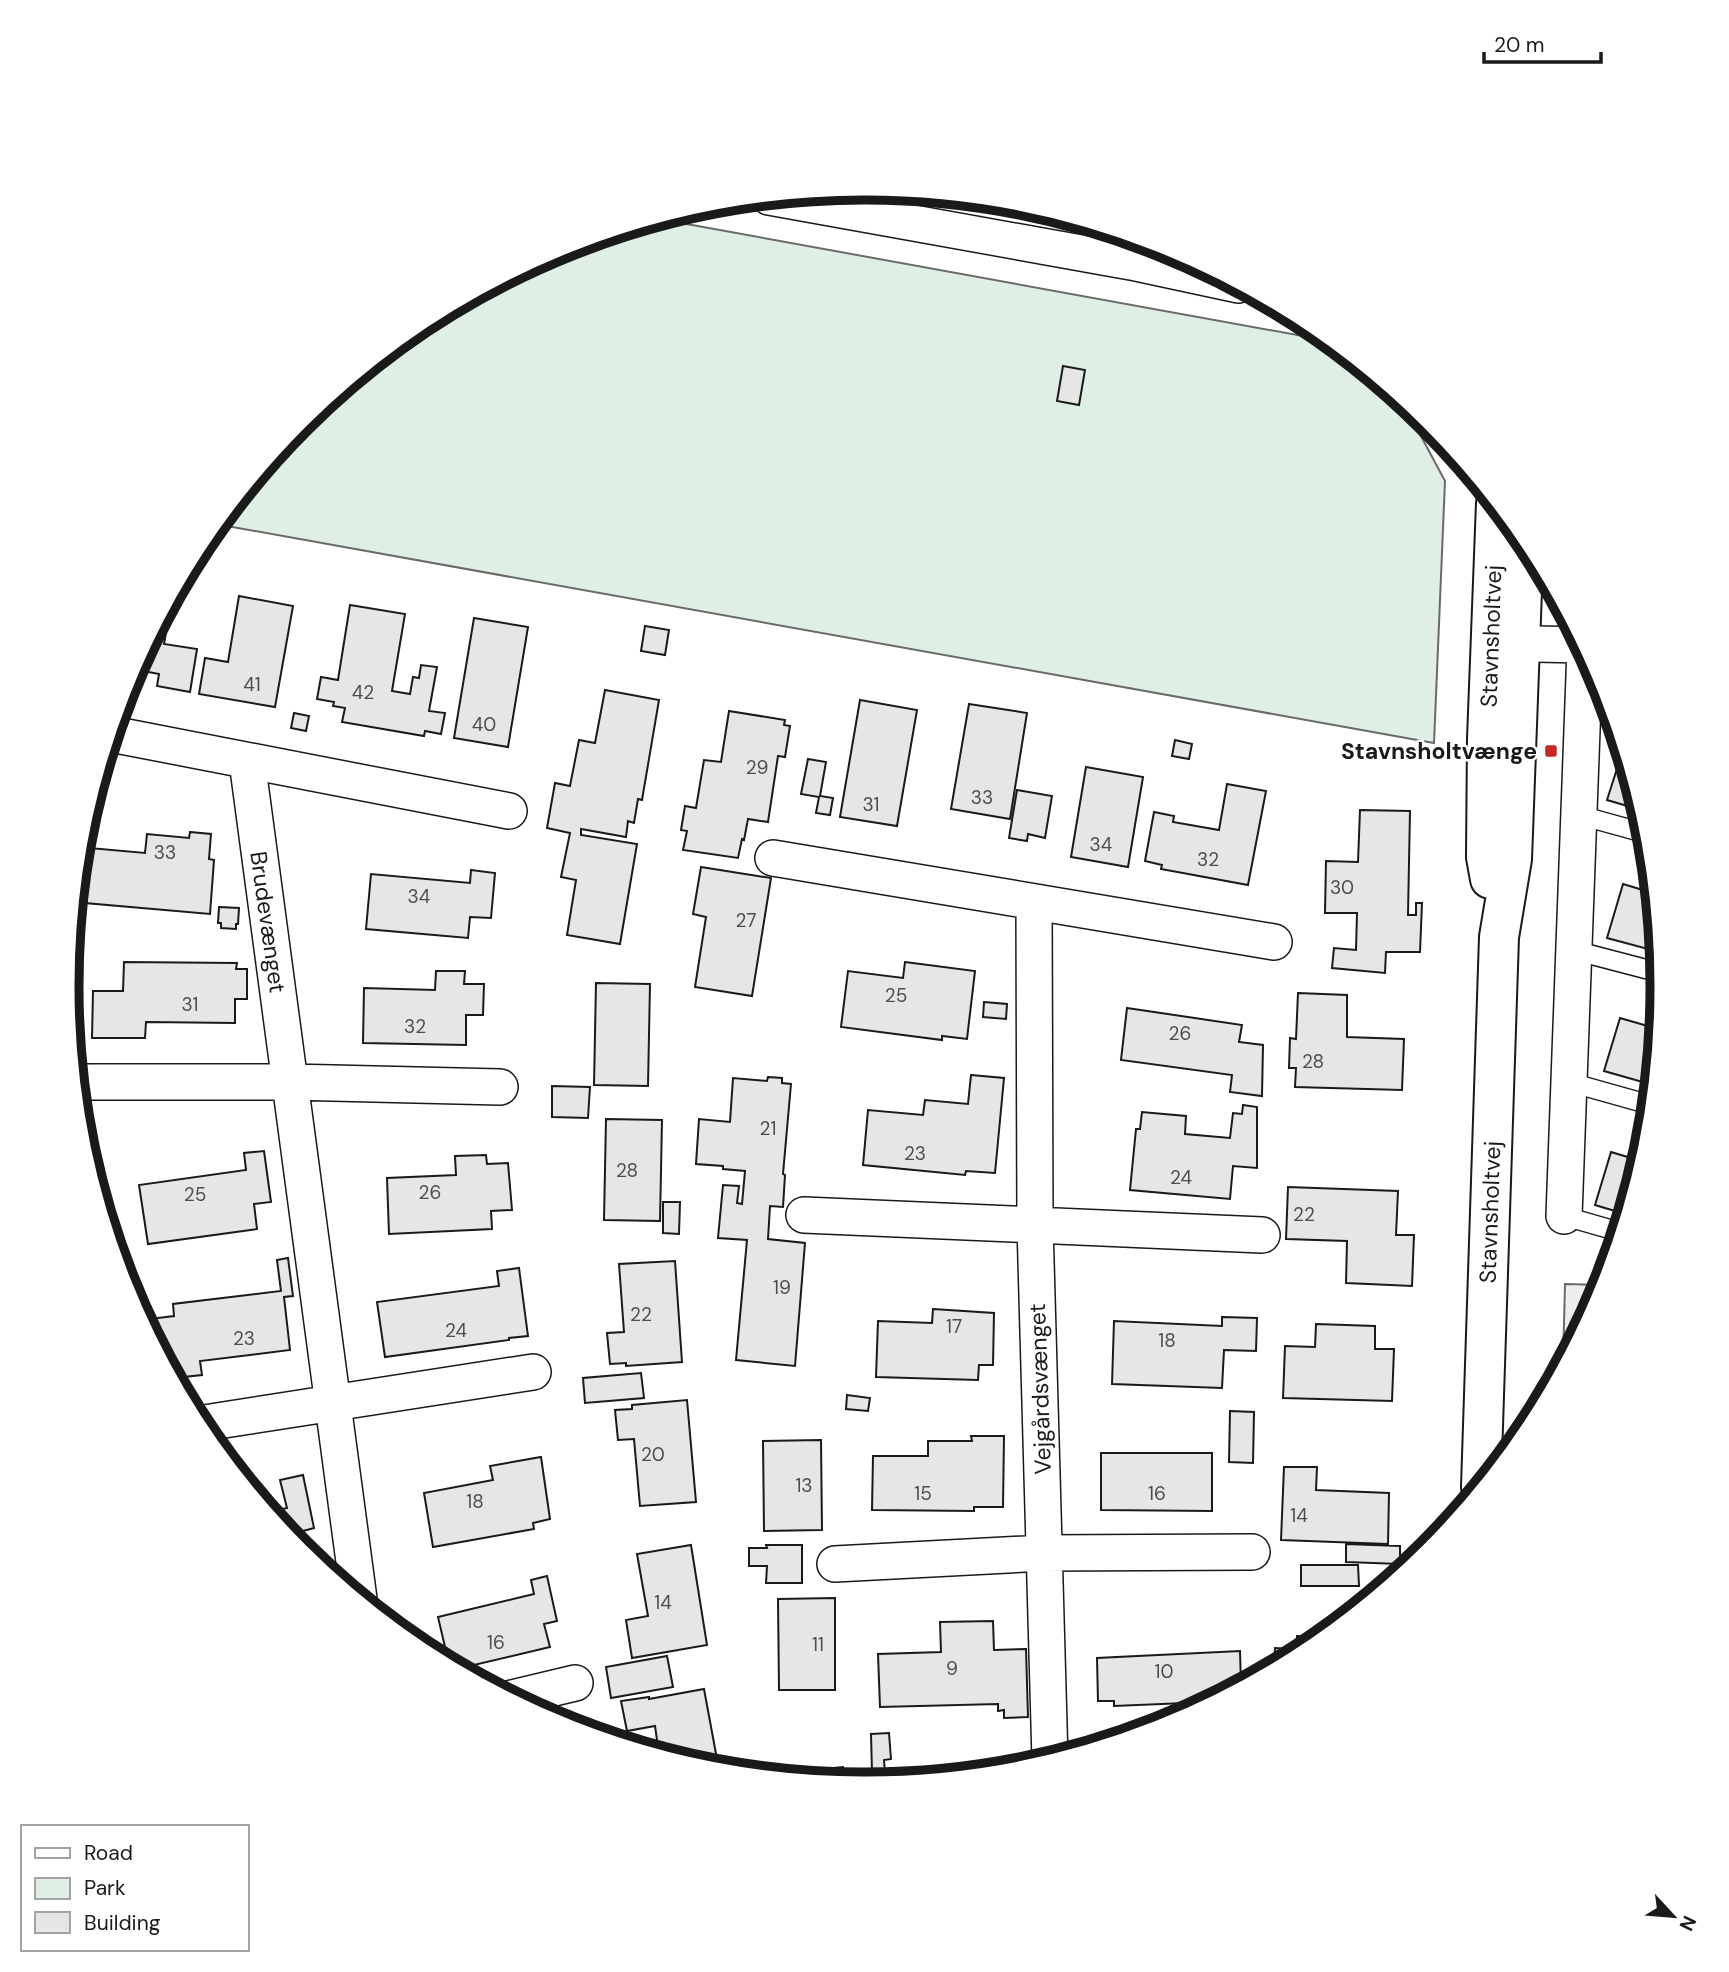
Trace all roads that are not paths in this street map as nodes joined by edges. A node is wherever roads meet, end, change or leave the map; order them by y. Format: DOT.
graph roads {
  1 [pos="807,203"];
  2 [pos="1133,250"];
  3 [pos="1171,263"];
  4 [pos="1497,521"];
  5 [pos="1521,554"];
  6 [pos="1506,643"];
  7 [pos="1573,646"];
  8 [pos="1583,670"];
  9 [pos="119,736"];
  10 [pos="247,761"];
  11 [pos="509,811"];
  12 [pos="1579,815"];
  13 [pos="1634,830"];
  14 [pos="773,858"];
  15 [pos="1034,902"];
  16 [pos="1274,942"];
  17 [pos="1573,950"];
  18 [pos="1650,970"];
  19 [pos="84,1082"];
  20 [pos="289,1082"];
  21 [pos="1569,1082"];
  22 [pos="500,1087"];
  23 [pos="1642,1102"];
  24 [pos="804,1214"];
  25 [pos="1564,1216"];
  26 [pos="1035,1225"];
  27 [pos="1612,1230"];
  28 [pos="1262,1235"];
  29 [pos="533,1373"];
  30 [pos="333,1402"];
  31 [pos="210,1422"];
  32 [pos="1482,1471"];
  33 [pos="1252,1552"];
  34 [pos="1044,1553"];
  35 [pos="835,1564"];
  36 [pos="357,1586"];
  37 [pos="575,1683"];
  38 [pos="525,1695"];
  39 [pos="1050,1749"];
  1 -- 2 [label="street"];
  2 -- 3 [label="street"];
  4 -- 6 [label="street, Stavnsholtvej"];
  5 -- 6 [label="street, Stavnsholtvej"];
  6 -- 7 [label="street"];
  6 -- 32 [label="street, Stavnsholtvej"];
  8 -- 12 [label="street"];
  9 -- 10 [label="street"];
  10 -- 11 [label="street"];
  10 -- 20 [label="street, Brudevænget"];
  12 -- 13 [label="lane"];
  12 -- 17 [label="street"];
  14 -- 15 [label="street"];
  15 -- 16 [label="street"];
  15 -- 26 [label="street, Vejgårdsvænget"];
  17 -- 18 [label="lane"];
  17 -- 21 [label="street"];
  19 -- 20 [label="street"];
  20 -- 22 [label="street"];
  20 -- 30 [label="street, Brudevænget"];
  21 -- 23 [label="lane"];
  21 -- 25 [label="street"];
  24 -- 26 [label="street"];
  25 -- 27 [label="lane"];
  26 -- 28 [label="street"];
  26 -- 34 [label="street, Vejgårdsvænget"];
  29 -- 30 [label="street"];
  30 -- 31 [label="street"];
  30 -- 36 [label="street, Brudevænget"];
  33 -- 34 [label="street"];
  34 -- 35 [label="street"];
  34 -- 39 [label="street, Vejgårdsvænget"];
  37 -- 38 [label="street"];
}
